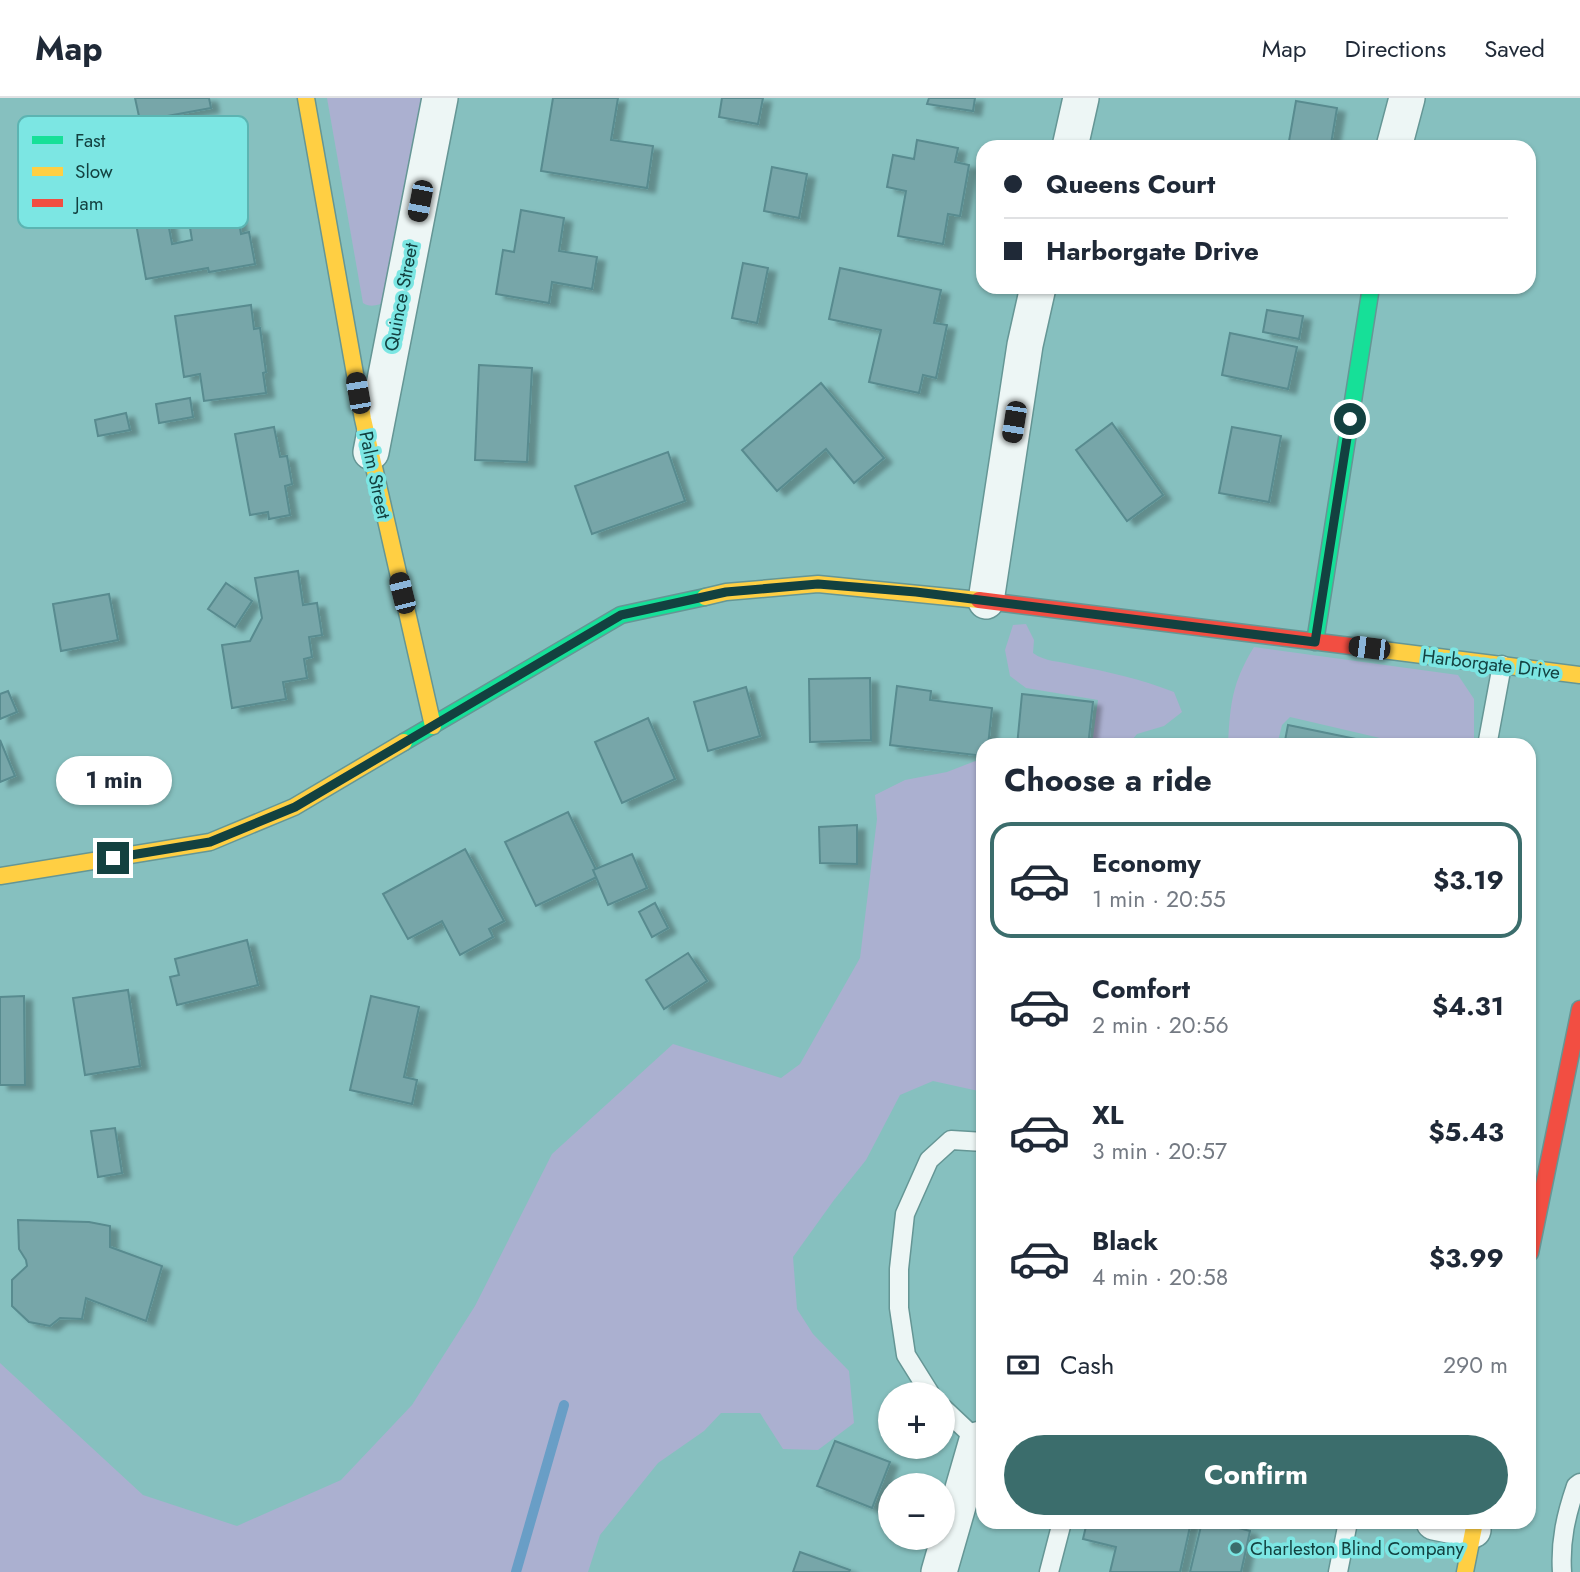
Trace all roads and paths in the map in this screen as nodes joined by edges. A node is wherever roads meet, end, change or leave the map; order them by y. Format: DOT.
graph roads {
  1 [pos="306,98"];
  2 [pos="439,98"];
  3 [pos="1081,98"];
  4 [pos="1407,98"];
  5 [pos="1072,140"];
  6 [pos="1396,140"];
  7 [pos="1036,294"];
  8 [pos="1370,294"];
  9 [pos="370,454"];
  10 [pos="986,601"];
  11 [pos="1315,642"];
  12 [pos="1502,665"];
  13 [pos="1580,675"];
  14 [pos="433,726"];
  15 [pos="1488,738"];
  16 [pos="0,876"];
  17 [pos="1579,1020"];
  18 [pos="1574,1070"];
  19 [pos="976,1142"];
  20 [pos="1536,1228"];
  21 [pos="923,1382"];
  22 [pos="955,1418"];
  23 [pos="976,1436"];
  24 [pos="976,1452"];
  25 [pos="1580,1483"];
  26 [pos="1060,1529"];
  27 [pos="1347,1529"];
  28 [pos="1473,1529"];
  29 [pos="939,1572"];
  30 [pos="1049,1572"];
  31 [pos="1338,1572"];
  32 [pos="1465,1572"];
  33 [pos="1562,1572"];
  1 -- 9 [label="street, Palm Street"];
  2 -- 9 [label="street, Quince Street"];
  3 -- 5 [label="street"];
  4 -- 6 [label="street"];
  7 -- 10 [label="street"];
  8 -- 11 [label="street"];
  9 -- 14 [label="street, Palm Street"];
  10 -- 11 [label="street, Harborgate Drive"];
  10 -- 14 [label="street, Harborgate Drive"];
  11 -- 12 [label="street, Harborgate Drive"];
  12 -- 13 [label="street, Harborgate Drive"];
  12 -- 15 [label="lane"];
  14 -- 16 [label="street, Harborgate Drive"];
  17 -- 18 [label="street"];
  18 -- 20 [label="street"];
  19 -- 21 [label="lane"];
  22 -- 23 [label="lane"];
  24 -- 29 [label="street"];
  25 -- 33 [label="lane"];
  26 -- 30 [label="lane"];
  27 -- 31 [label="lane"];
  28 -- 32 [label="street"];
}
